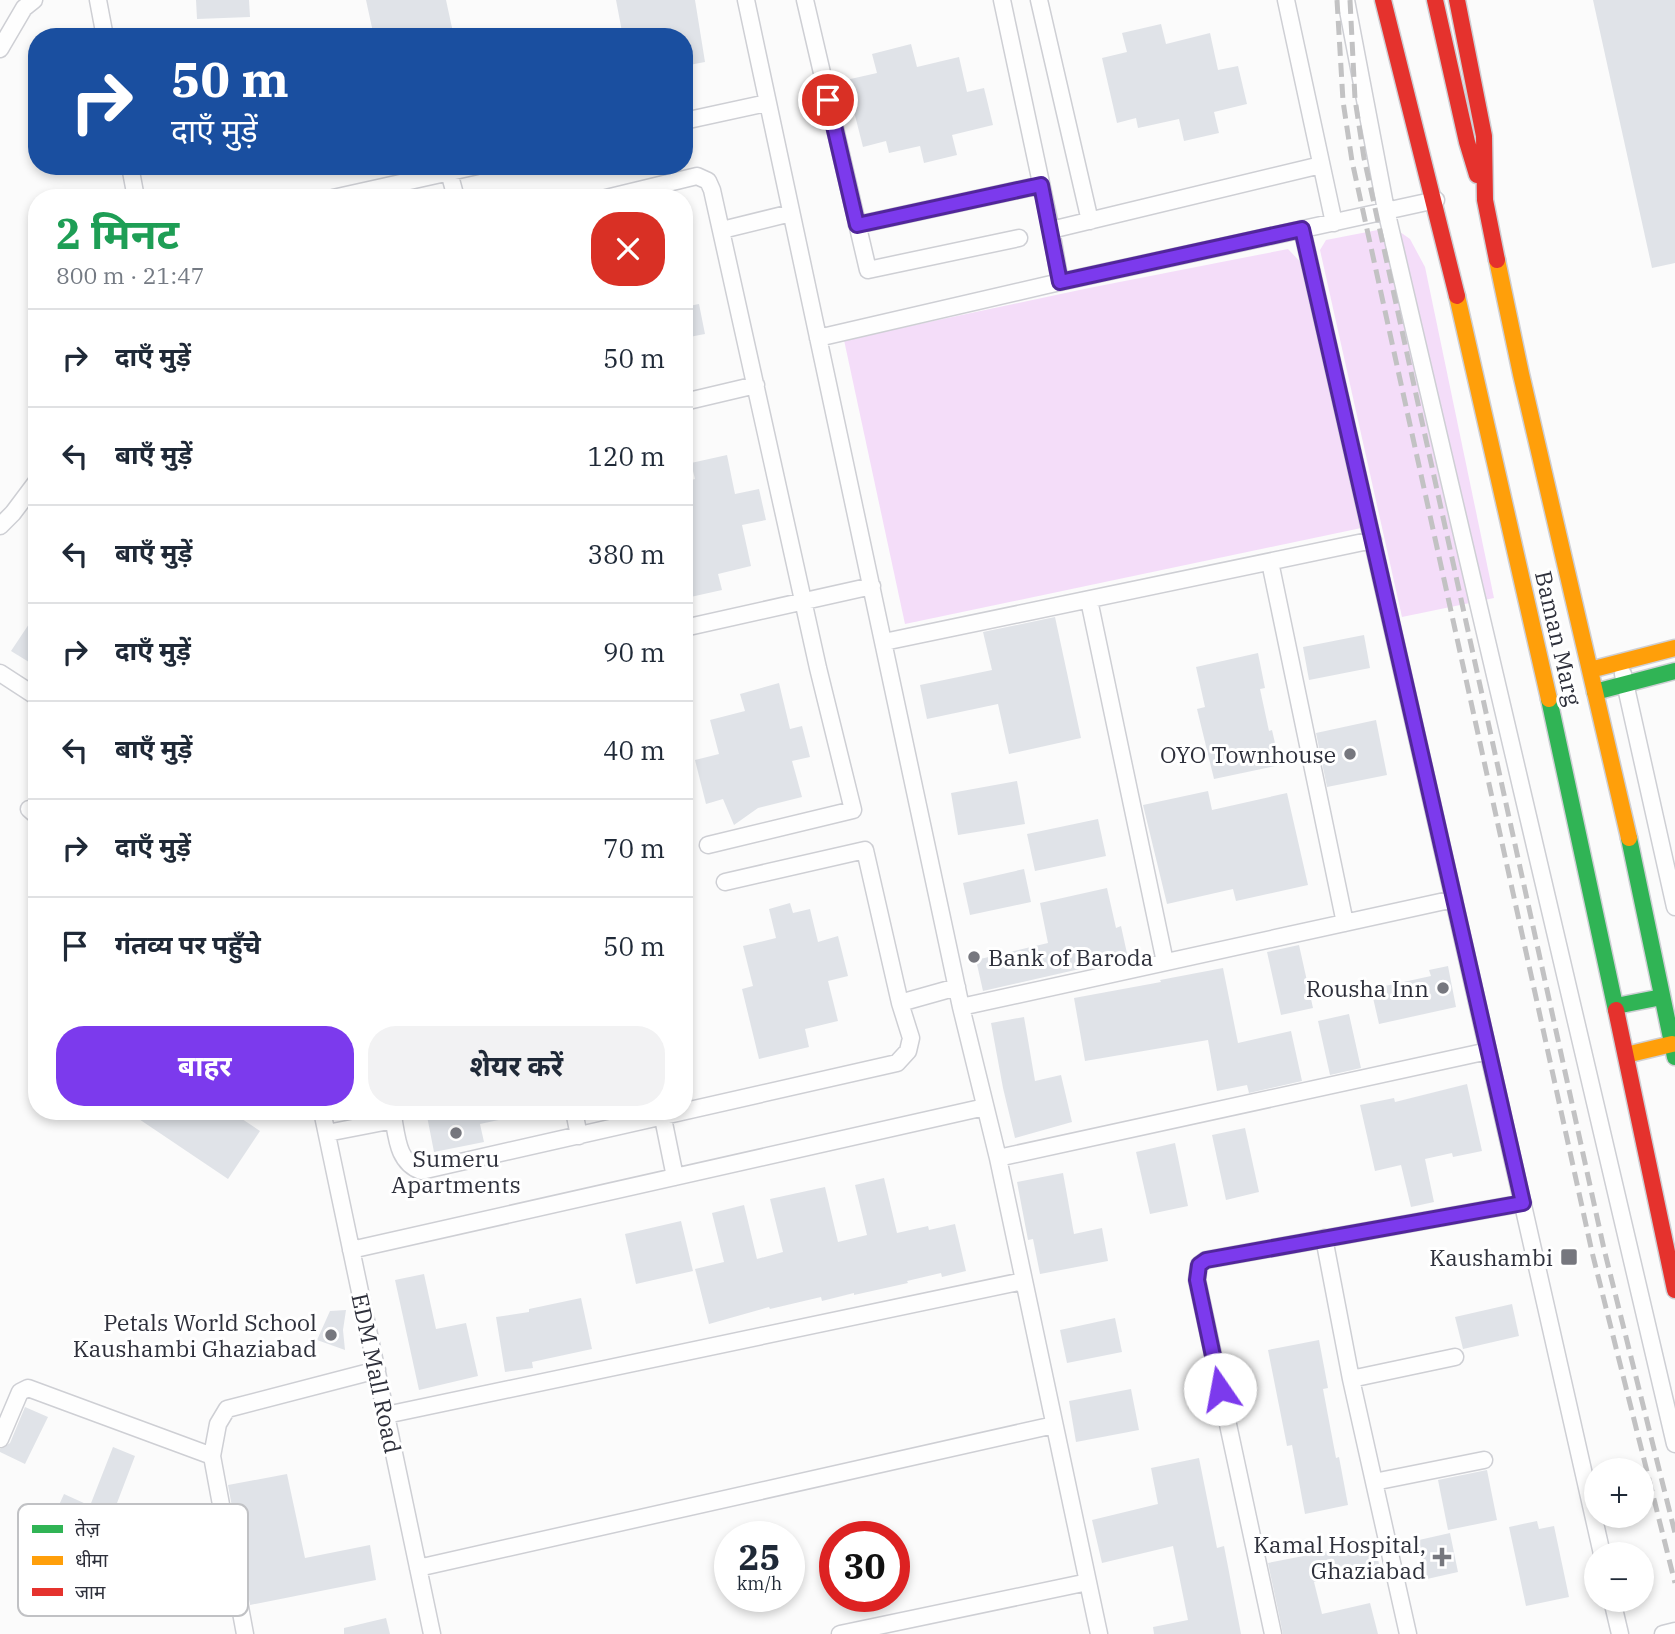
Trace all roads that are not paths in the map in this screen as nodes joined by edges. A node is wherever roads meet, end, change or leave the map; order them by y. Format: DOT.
graph roads {
  1 [pos="34,0"];
  2 [pos="98,0"];
  3 [pos="746,0"];
  4 [pos="805,0"];
  5 [pos="1002,0"];
  6 [pos="1039,0"];
  7 [pos="1286,0"];
  8 [pos="1346,0"];
  9 [pos="1383,0"];
  10 [pos="1435,0"];
  11 [pos="1457,0"];
  12 [pos="103,28"];
  13 [pos="0,49"];
  14 [pos="767,103"];
  15 [pos="693,119"];
  16 [pos="1321,165"];
  17 [pos="436,175"];
  18 [pos="1041,185"];
  19 [pos="374,189"];
  20 [pos="644,189"];
  21 [pos="1436,200"];
  22 [pos="1485,200"];
  23 [pos="1386,211"];
  24 [pos="791,213"];
  25 [pos="1090,221"];
  26 [pos="1334,223"];
  27 [pos="857,225"];
  28 [pos="1302,229"];
  29 [pos="722,230"];
  30 [pos="1051,230"];
  31 [pos="1019,238"];
  32 [pos="1060,282"];
  33 [pos="818,338"];
  34 [pos="756,386"];
  35 [pos="693,400"];
  36 [pos="28,493"];
  37 [pos="0,526"];
  38 [pos="1373,540"];
  39 [pos="1270,562"];
  40 [pos="872,586"];
  41 [pos="1089,600"];
  42 [pos="803,602"];
  43 [pos="693,626"];
  44 [pos="884,642"];
  45 [pos="1675,648"];
  46 [pos="1620,662"];
  47 [pos="1590,670"];
  48 [pos="1675,671"];
  49 [pos="0,673"];
  50 [pos="1625,684"];
  51 [pos="28,691"];
  52 [pos="1595,692"];
  53 [pos="708,845"];
  54 [pos="725,882"];
  55 [pos="1454,899"];
  56 [pos="1675,907"];
  57 [pos="1345,923"];
  58 [pos="1165,962"];
  59 [pos="957,987"];
  60 [pos="1662,997"];
  61 [pos="900,1003"];
  62 [pos="1615,1006"];
  63 [pos="961,1007"];
  64 [pos="1488,1051"];
  65 [pos="1674,1051"];
  66 [pos="1626,1055"];
  67 [pos="985,1107"];
  68 [pos="693,1111"];
  69 [pos="324,1120"];
  70 [pos="377,1120"];
  71 [pos="394,1120"];
  72 [pos="576,1120"];
  73 [pos="654,1120"];
  74 [pos="663,1120"];
  75 [pos="327,1133"];
  76 [pos="579,1136"];
  77 [pos="998,1158"];
  78 [pos="675,1177"];
  79 [pos="1523,1203"];
  80 [pos="1324,1238"];
  81 [pos="351,1250"];
  82 [pos="1023,1281"];
  83 [pos="1675,1290"];
  84 [pos="1455,1357"];
  85 [pos="377,1370"];
  86 [pos="1351,1379"];
  87 [pos="386,1415"];
  88 [pos="1054,1426"];
  89 [pos="1,1431"];
  90 [pos="1675,1444"];
  91 [pos="212,1456"];
  92 [pos="1484,1460"];
  93 [pos="1374,1482"];
  94 [pos="221,1504"];
  95 [pos="1599,1542"];
  96 [pos="418,1569"];
  97 [pos="1088,1582"];
  98 [pos="1615,1612"];
  99 [pos="243,1616"];
  100 [pos="1675,1632"];
  101 [pos="246,1634"];
  102 [pos="432,1634"];
  103 [pos="840,1634"];
  104 [pos="1099,1634"];
  105 [pos="1273,1634"];
  106 [pos="1408,1634"];
  107 [pos="1620,1634"];
  108 [pos="1663,1634"];
  1 -- 13 [label="street"];
  2 -- 12 [label="street"];
  3 -- 14 [label="street"];
  4 -- 27 [label="street"];
  5 -- 18 [label="street"];
  6 -- 25 [label="street"];
  7 -- 16 [label="street"];
  8 -- 23 [label="street"];
  9 -- 21 [label="main road, Baman Marg"];
  10 -- 22 [label="main road"];
  11 -- 22 [label="main road, Baman Marg"];
  14 -- 15 [label="street"];
  14 -- 24 [label="street"];
  16 -- 25 [label="street"];
  16 -- 26 [label="street"];
  17 -- 19 [label="street"];
  18 -- 27 [label="street"];
  18 -- 30 [label="street"];
  20 -- 29 [label="street"];
  21 -- 23 [label="street"];
  21 -- 62 [label="main road, Baman Marg"];
  22 -- 47 [label="main road, Baman Marg"];
  23 -- 26 [label="street"];
  23 -- 90 [label="street"];
  24 -- 29 [label="street"];
  24 -- 33 [label="street"];
  25 -- 30 [label="street"];
  26 -- 28 [label="street"];
  27 -- 31 [label="street"];
  28 -- 32 [label="street"];
  28 -- 38 [label="street"];
  29 -- 34 [label="street"];
  30 -- 32 [label="street"];
  32 -- 33 [label="street"];
  33 -- 40 [label="street"];
  34 -- 35 [label="street"];
  34 -- 42 [label="street"];
  36 -- 37 [label="street"];
  38 -- 39 [label="street"];
  38 -- 55 [label="street"];
  39 -- 41 [label="street"];
  39 -- 57 [label="street"];
  40 -- 42 [label="street"];
  40 -- 44 [label="street"];
  41 -- 44 [label="street"];
  41 -- 58 [label="street"];
  42 -- 43 [label="street"];
  42 -- 53 [label="street"];
  44 -- 59 [label="street"];
  45 -- 46 [label="main road"];
  46 -- 47 [label="main road"];
  46 -- 50 [label="street"];
  47 -- 52 [label="main road, Baman Marg"];
  48 -- 50 [label="main road"];
  49 -- 51 [label="street"];
  50 -- 52 [label="main road"];
  50 -- 56 [label="street"];
  52 -- 60 [label="main road, Baman Marg"];
  54 -- 61 [label="street"];
  55 -- 57 [label="street"];
  55 -- 64 [label="street"];
  57 -- 58 [label="street"];
  58 -- 63 [label="street"];
  59 -- 61 [label="street"];
  59 -- 63 [label="street"];
  60 -- 62 [label="main road"];
  60 -- 65 [label="main road, Baman Marg"];
  61 -- 68 [label="street"];
  62 -- 66 [label="main road, Baman Marg"];
  63 -- 67 [label="street"];
  64 -- 77 [label="street"];
  64 -- 79 [label="street"];
  65 -- 66 [label="main road"];
  66 -- 83 [label="main road, Baman Marg"];
  67 -- 77 [label="street"];
  67 -- 78 [label="street"];
  69 -- 75 [label="street, EDM Mall Road"];
  70 -- 75 [label="street"];
  71 -- 76 [label="street"];
  72 -- 76 [label="street"];
  73 -- 76 [label="street"];
  74 -- 78 [label="street"];
  75 -- 81 [label="street, EDM Mall Road"];
  77 -- 82 [label="street"];
  78 -- 81 [label="street"];
  79 -- 80 [label="street"];
  79 -- 95 [label="street"];
  80 -- 86 [label="street"];
  80 -- 105 [label="street"];
  81 -- 85 [label="street, EDM Mall Road"];
  82 -- 87 [label="street"];
  82 -- 88 [label="street"];
  84 -- 86 [label="street"];
  85 -- 87 [label="street, EDM Mall Road"];
  85 -- 91 [label="street"];
  86 -- 93 [label="street"];
  87 -- 96 [label="street, EDM Mall Road"];
  88 -- 96 [label="street"];
  88 -- 97 [label="street"];
  89 -- 91 [label="street"];
  91 -- 94 [label="street"];
  92 -- 93 [label="street"];
  93 -- 106 [label="street"];
  96 -- 102 [label="street, EDM Mall Road"];
  97 -- 103 [label="street"];
  97 -- 104 [label="street"];
  98 -- 107 [label="street"];
  99 -- 101 [label="street"];
  100 -- 108 [label="street"];
}
